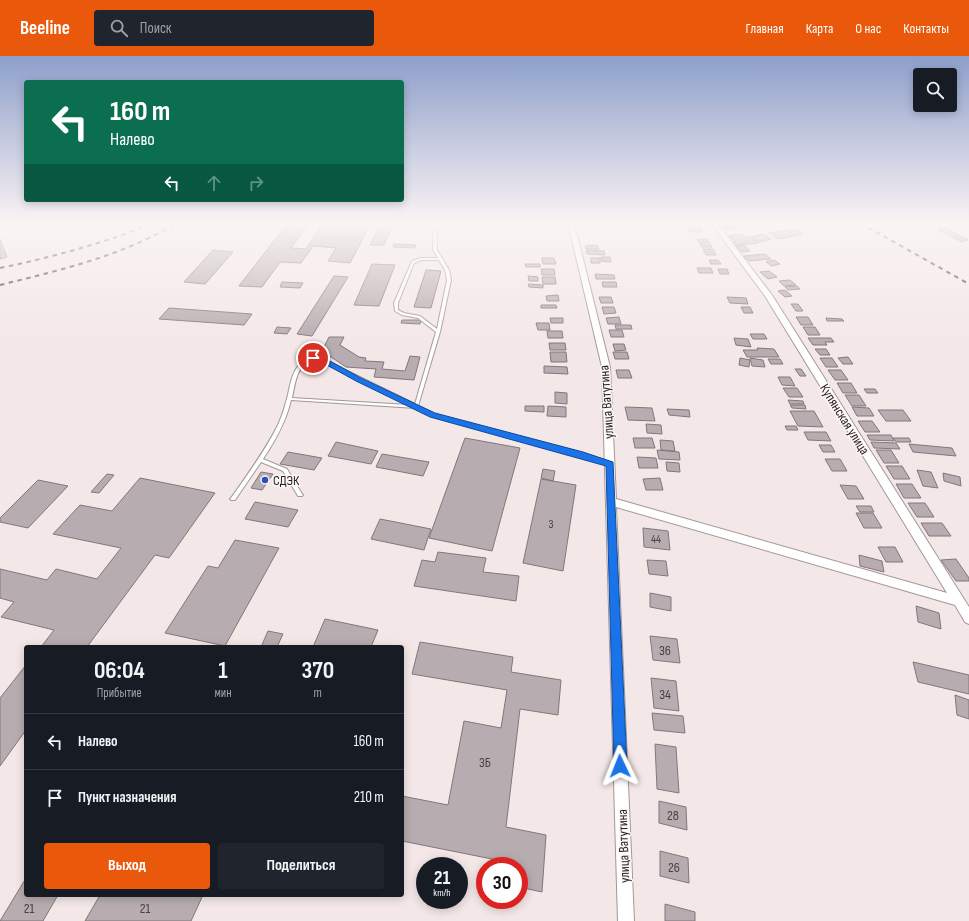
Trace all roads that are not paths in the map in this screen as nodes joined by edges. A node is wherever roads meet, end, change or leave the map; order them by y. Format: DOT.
graph roads {
  1 [pos="412,263"];
  2 [pos="443,263"];
  3 [pos="581,263"];
  4 [pos="744,263"];
  5 [pos="438,332"];
  6 [pos="290,399"];
  7 [pos="416,407"];
  8 [pos="260,460"];
  9 [pos="610,464"];
  10 [pos="300,495"];
  11 [pos="233,499"];
  12 [pos="612,502"];
  13 [pos="958,601"];
  14 [pos="969,618"];
  15 [pos="626,921"];
  1 -- 5 [label="lane"];
  2 -- 5 [label="lane"];
  3 -- 9 [label="street, улица Ватутина"];
  4 -- 13 [label="street, Купянская улица"];
  5 -- 7 [label="lane"];
  6 -- 7 [label="lane"];
  6 -- 7 [label="lane"];
  6 -- 8 [label="lane"];
  7 -- 9 [label="lane"];
  8 -- 10 [label="lane"];
  8 -- 11 [label="lane"];
  9 -- 12 [label="street, улица Ватутина"];
  12 -- 13 [label="street"];
  12 -- 15 [label="street, улица Ватутина"];
  13 -- 14 [label="street, Купянская улица"];
}
